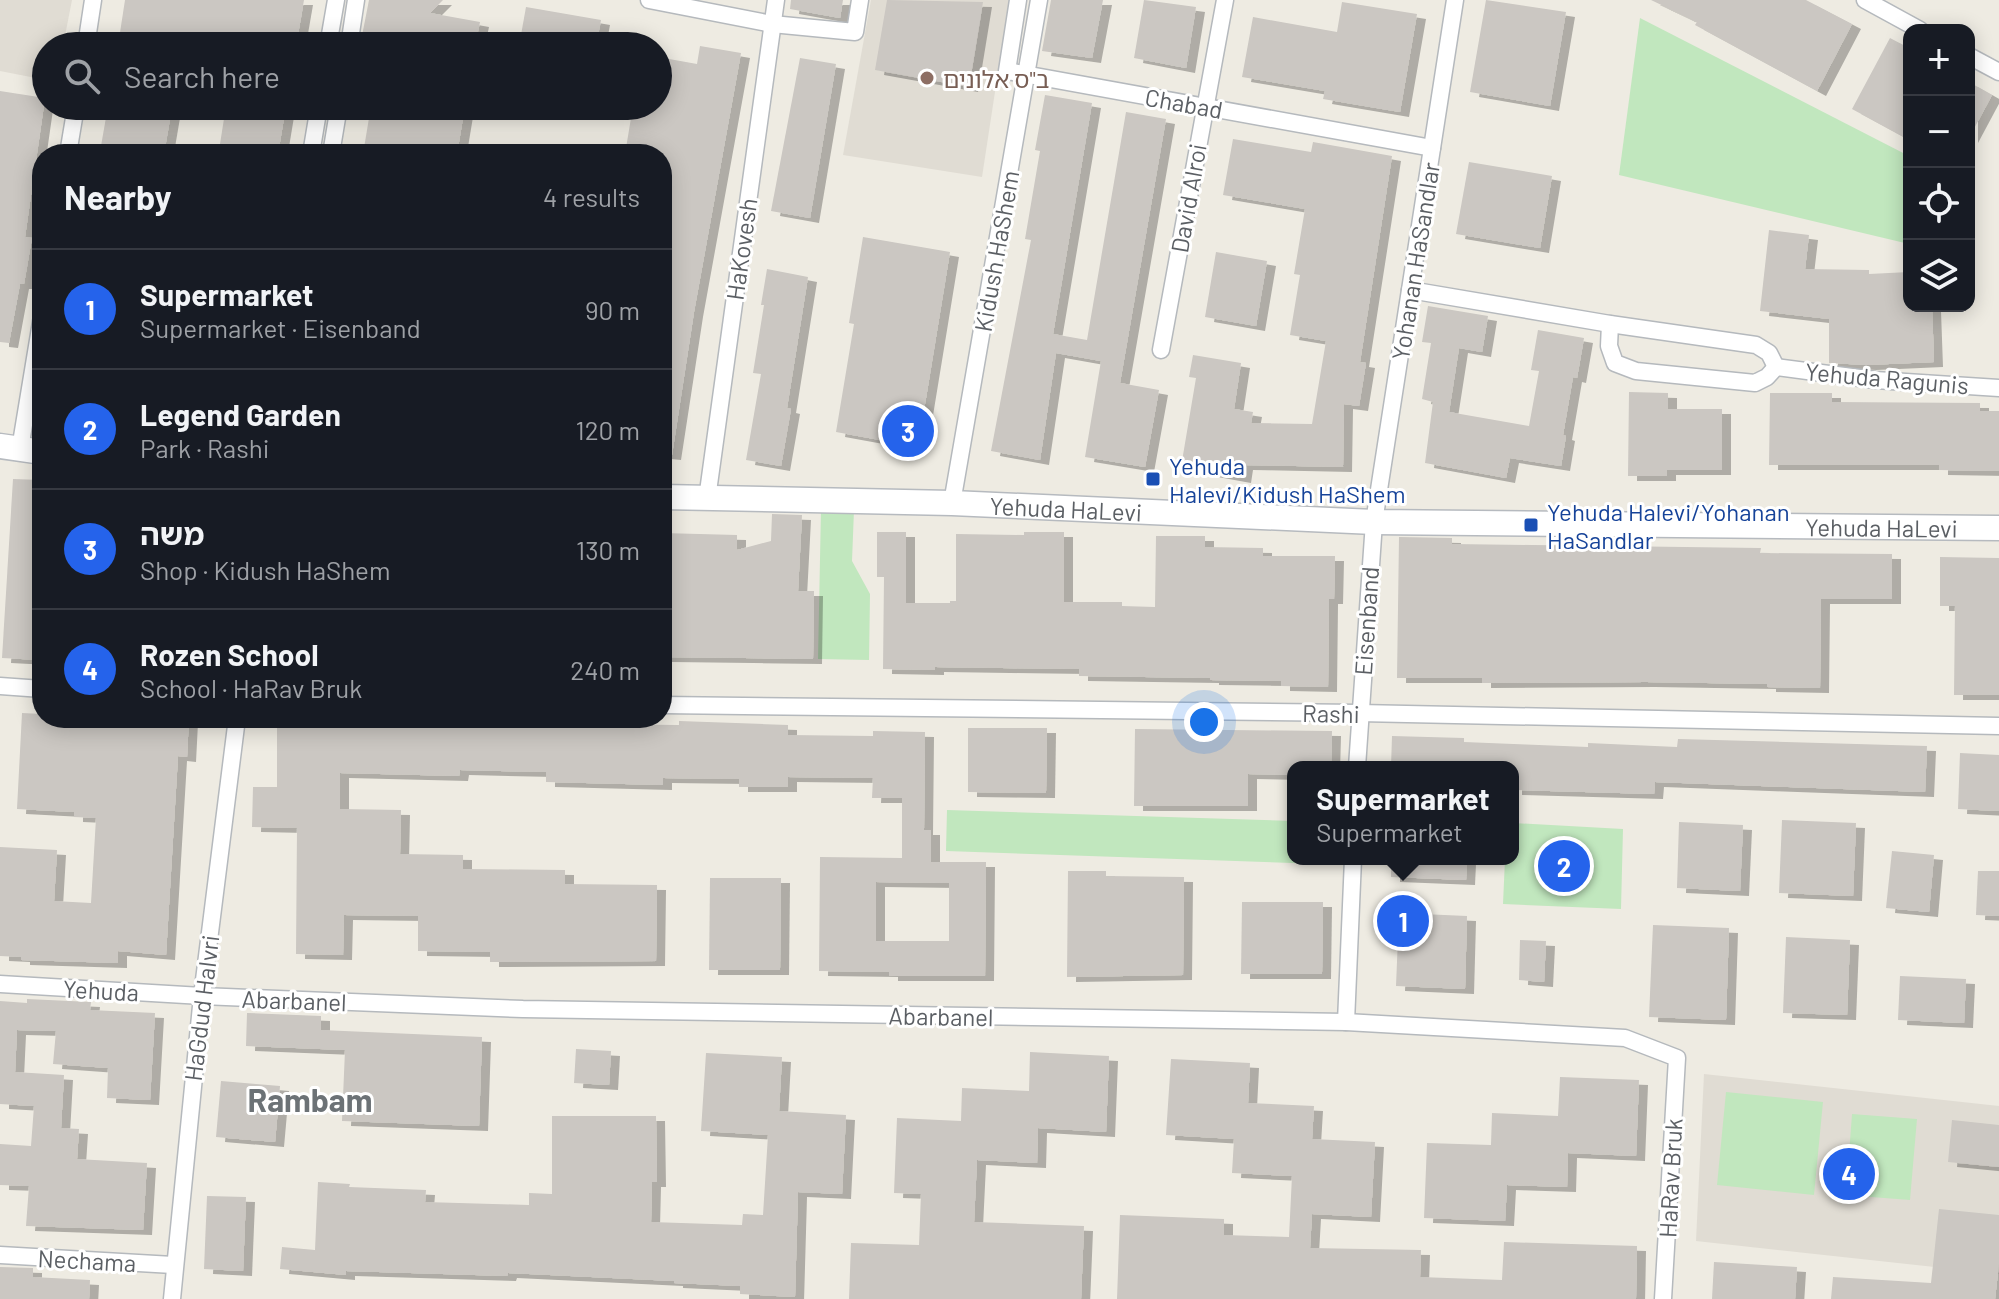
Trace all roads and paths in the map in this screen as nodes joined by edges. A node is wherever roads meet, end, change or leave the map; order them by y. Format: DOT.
graph roads {
  1 [pos="93,0"];
  2 [pos="336,0"];
  3 [pos="356,0"];
  4 [pos="649,0"];
  5 [pos="776,0"];
  6 [pos="860,0"];
  7 [pos="1018,0"];
  8 [pos="1039,0"];
  9 [pos="1225,0"];
  10 [pos="1455,0"];
  11 [pos="1865,0"];
  12 [pos="772,24"];
  13 [pos="1909,24"];
  14 [pos="88,32"];
  15 [pos="330,32"];
  16 [pos="351,32"];
  17 [pos="1975,59"];
  18 [pos="1999,72"];
  19 [pos="1026,75"];
  20 [pos="1205,107"];
  21 [pos="74,120"];
  22 [pos="317,120"];
  23 [pos="337,120"];
  24 [pos="70,144"];
  25 [pos="313,144"];
  26 [pos="333,144"];
  27 [pos="1432,148"];
  28 [pos="1410,290"];
  29 [pos="1610,324"];
  30 [pos="1161,350"];
  31 [pos="1776,367"];
  32 [pos="32,379"];
  33 [pos="1999,388"];
  34 [pos="21,449"];
  35 [pos="672,497"];
  36 [pos="707,499"];
  37 [pos="952,503"];
  38 [pos="1374,522"];
  39 [pos="1999,528"];
  40 [pos="0,686"];
  41 [pos="32,688"];
  42 [pos="672,705"];
  43 [pos="1359,713"];
  44 [pos="1999,726"];
  45 [pos="236,728"];
  46 [pos="1357,761"];
  47 [pos="1353,865"];
  48 [pos="0,984"];
  49 [pos="202,996"];
  50 [pos="1346,1022"];
  51 [pos="1677,1058"];
  52 [pos="0,1255"];
  53 [pos="173,1265"];
  54 [pos="172,1299"];
  55 [pos="186,1299"];
  56 [pos="1663,1299"];
  1 -- 14 [label="street"];
  2 -- 15 [label="street"];
  3 -- 16 [label="street"];
  4 -- 12 [label="street"];
  5 -- 12 [label="street, HaKovesh"];
  6 -- 12 [label="street"];
  7 -- 19 [label="street"];
  8 -- 19 [label="street, Kidush HaShem"];
  9 -- 20 [label="street, David Alroi"];
  10 -- 27 [label="street, Yohanan HaSandlar"];
  11 -- 13 [label="street"];
  12 -- 36 [label="street, HaKovesh"];
  17 -- 18 [label="street"];
  19 -- 20 [label="street, Chabad"];
  19 -- 37 [label="street, Kidush HaShem"];
  20 -- 27 [label="street, Chabad"];
  20 -- 30 [label="street, David Alroi"];
  21 -- 24 [label="street"];
  22 -- 25 [label="street"];
  23 -- 26 [label="street"];
  27 -- 28 [label="street, Yohanan HaSandlar"];
  28 -- 29 [label="street, Yehuda Ragunis"];
  28 -- 38 [label="street, Yohanan HaSandlar"];
  29 -- 31 [label="street, Yehuda Ragunis"];
  29 -- 31 [label="street, Yehuda Ragunis"];
  31 -- 33 [label="street, Yehuda Ragunis"];
  32 -- 34 [label="street"];
  35 -- 36 [label="street, Yehuda HaLevi"];
  36 -- 37 [label="street, Yehuda HaLevi"];
  37 -- 38 [label="street, Yehuda HaLevi"];
  38 -- 39 [label="street, Yehuda HaLevi"];
  38 -- 43 [label="street, Eisenband"];
  40 -- 41 [label="street"];
  42 -- 43 [label="street, Rashi"];
  43 -- 44 [label="street, Rashi"];
  43 -- 46 [label="street, Eisenband"];
  45 -- 49 [label="street, HaGdud HaIvri"];
  47 -- 50 [label="street"];
  48 -- 49 [label="street, Yehuda"];
  49 -- 50 [label="street, Abarbanel"];
  49 -- 53 [label="street, HaGdud HaIvri"];
  50 -- 51 [label="street, Abarbanel"];
  51 -- 56 [label="street, HaRav Bruk"];
  52 -- 53 [label="street, Nechama"];
  53 -- 54 [label="street, HaGdud HaIvri"];
  54 -- 55 [label="street"];
}
